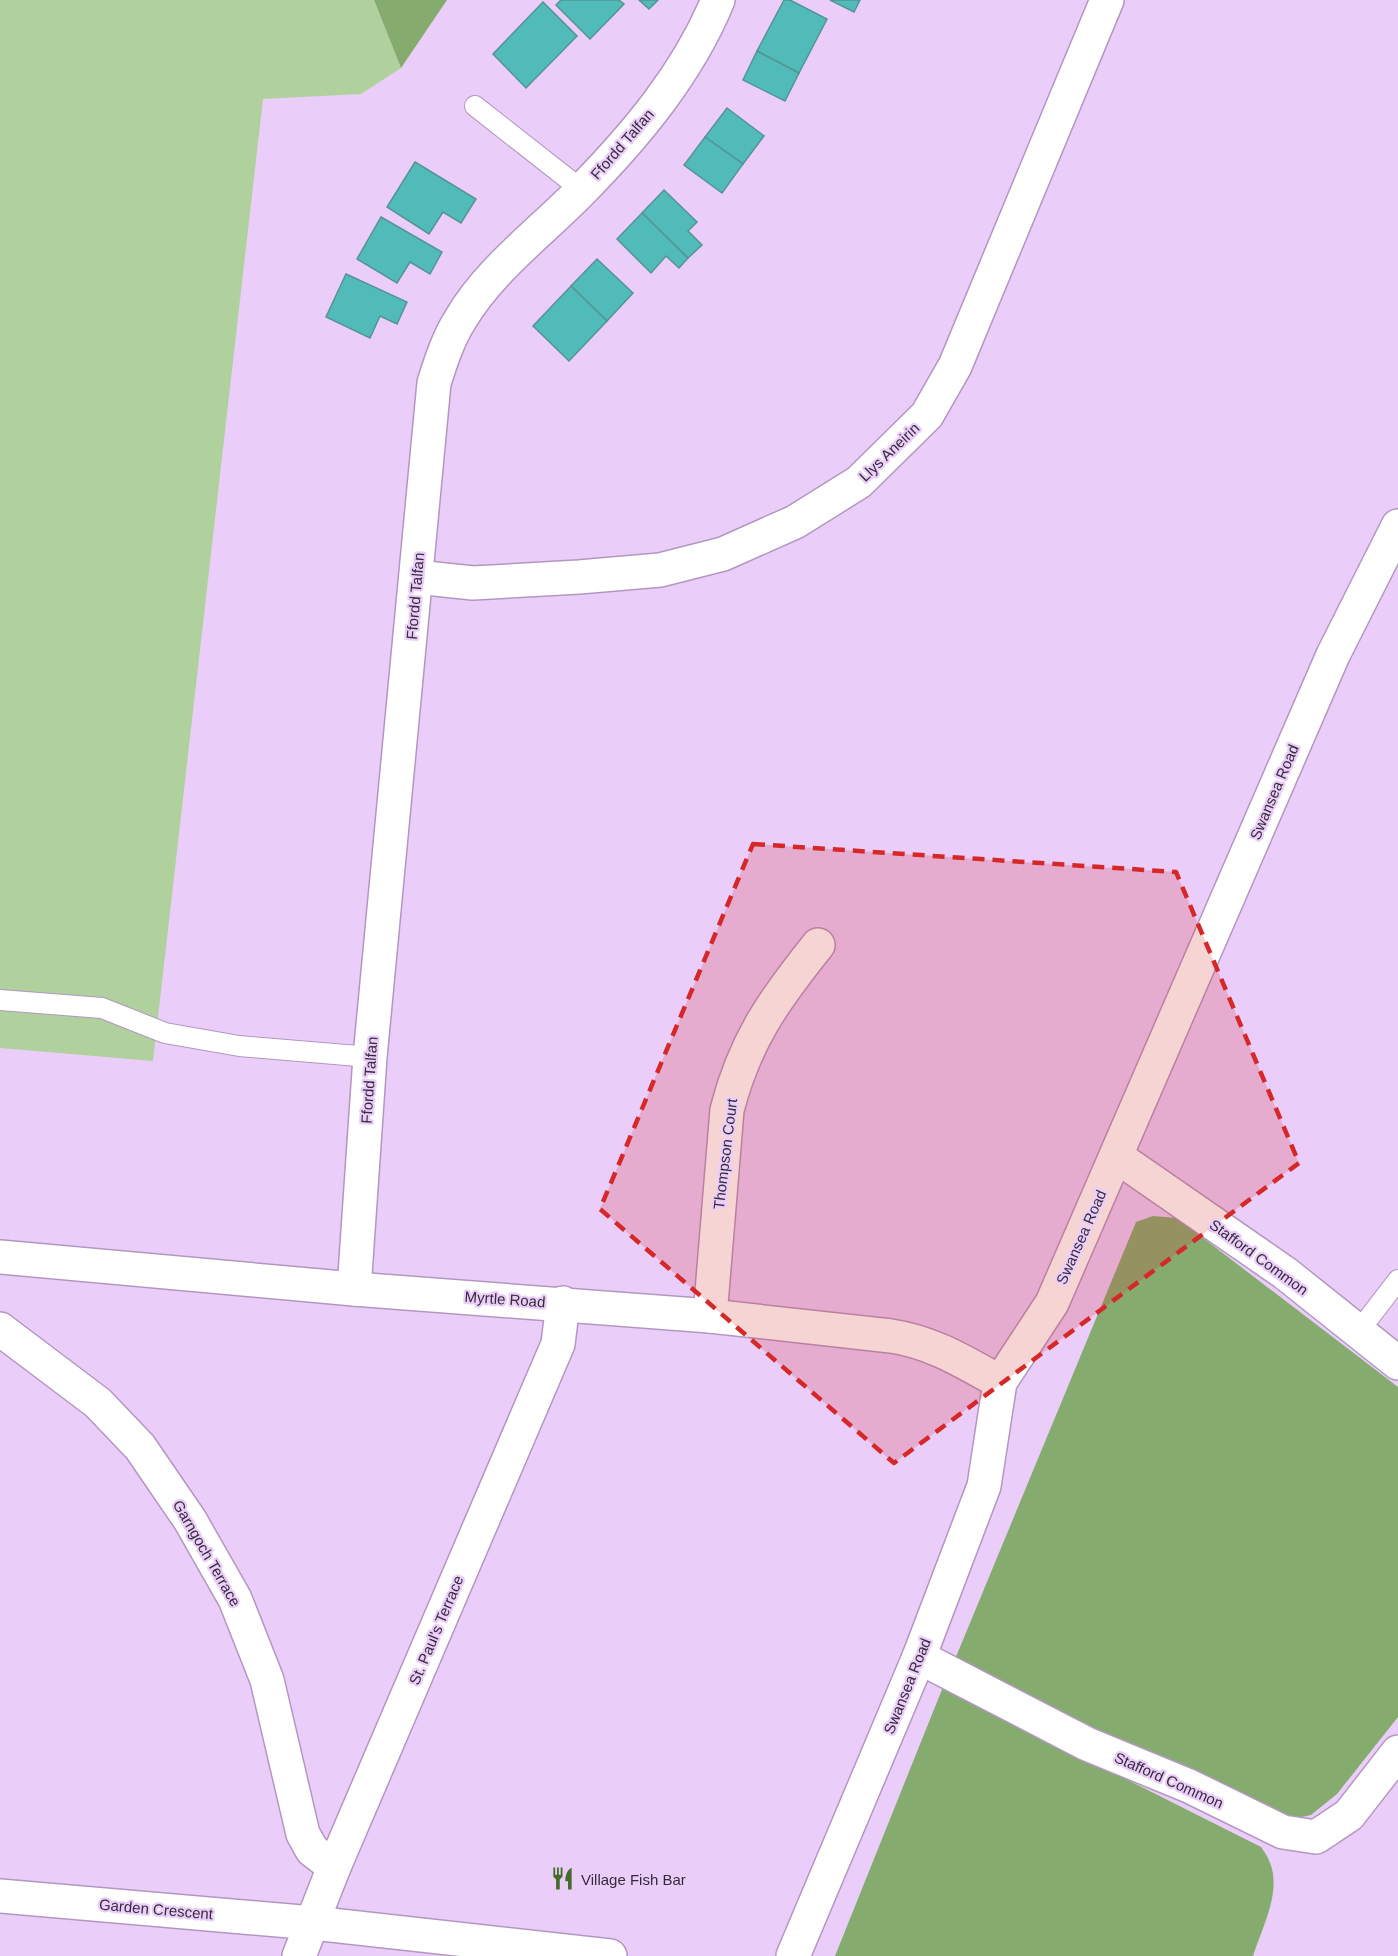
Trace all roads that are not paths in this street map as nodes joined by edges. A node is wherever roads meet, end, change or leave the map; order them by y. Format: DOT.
graph roads {
  1 [pos="718,0"];
  2 [pos="1107,0"];
  3 [pos="475,106"];
  4 [pos="582,189"];
  5 [pos="1398,526"];
  6 [pos="417,577"];
  7 [pos="819,945"];
  8 [pos="0,1000"];
  9 [pos="370,1057"];
  10 [pos="1116,1156"];
  11 [pos="0,1257"];
  12 [pos="1398,1280"];
  13 [pos="354,1289"];
  14 [pos="563,1303"];
  15 [pos="710,1316"];
  16 [pos="0,1329"];
  17 [pos="1358,1332"];
  18 [pos="1398,1363"];
  19 [pos="1000,1382"];
  20 [pos="919,1657"];
  21 [pos="1398,1752"];
  22 [pos="334,1867"];
  23 [pos="0,1896"];
  24 [pos="313,1923"];
  25 [pos="299,1956"];
  26 [pos="610,1956"];
  27 [pos="793,1956"];
  1 -- 4 [label="street, Ffordd Talfan"];
  2 -- 6 [label="street, Llys Aneirin"];
  3 -- 4 [label="lane"];
  4 -- 6 [label="street, Ffordd Talfan"];
  5 -- 10 [label="street, Swansea Road"];
  6 -- 9 [label="street, Ffordd Talfan"];
  7 -- 15 [label="street, Thompson Court"];
  8 -- 9 [label="lane"];
  9 -- 13 [label="street, Ffordd Talfan"];
  10 -- 17 [label="street, Stafford Common"];
  10 -- 19 [label="street, Swansea Road"];
  11 -- 13 [label="street, Myrtle Road"];
  12 -- 17 [label="lane"];
  13 -- 14 [label="street, Myrtle Road"];
  14 -- 15 [label="street, Myrtle Road"];
  14 -- 22 [label="street, St. Paul's Terrace"];
  15 -- 19 [label="street, Myrtle Road"];
  16 -- 22 [label="street, Garngoch Terrace"];
  17 -- 18 [label="street, Stafford Common"];
  19 -- 20 [label="street, Swansea Road"];
  20 -- 21 [label="street, Stafford Common"];
  20 -- 27 [label="street, Swansea Road"];
  22 -- 24 [label="street, St. Paul's Terrace"];
  23 -- 24 [label="street, Garden Crescent"];
  24 -- 25 [label="street, St. Paul's Terrace"];
  24 -- 26 [label="street, Garden Crescent"];
}
